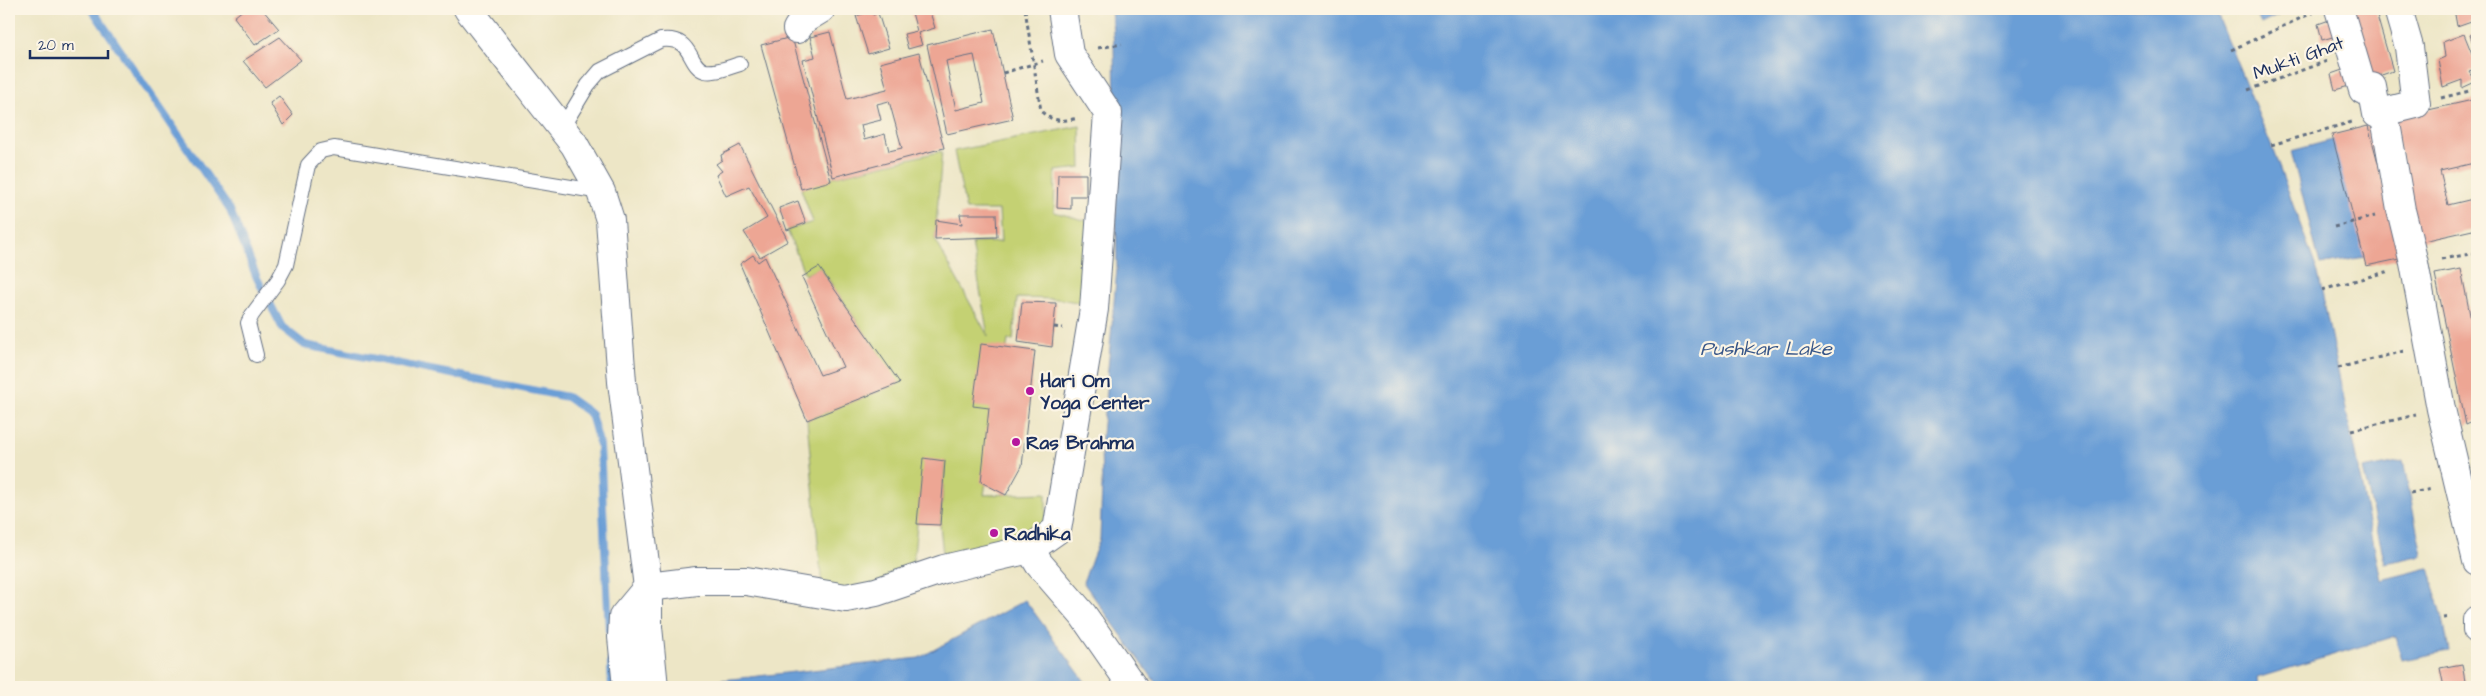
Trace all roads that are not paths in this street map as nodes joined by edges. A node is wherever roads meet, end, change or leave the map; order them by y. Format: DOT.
graph roads {
  1 [pos="468,9"];
  2 [pos="821,9"];
  3 [pos="1062,9"];
  4 [pos="2398,9"];
  5 [pos="2330,10"];
  6 [pos="796,29"];
  7 [pos="740,64"];
  8 [pos="2377,114"];
  9 [pos="562,128"];
  10 [pos="601,192"];
  11 [pos="256,355"];
  12 [pos="1035,557"];
  13 [pos="2477,561"];
  14 [pos="648,587"];
  15 [pos="2477,620"];
  16 [pos="2477,629"];
  17 [pos="627,687"];
  18 [pos="654,687"];
  19 [pos="1133,687"];
  1 -- 9 [label="street"];
  2 -- 6 [label="street"];
  3 -- 12 [label="street"];
  4 -- 13 [label="street"];
  5 -- 8 [label="street"];
  7 -- 9 [label="lane"];
  9 -- 10 [label="street"];
  10 -- 11 [label="lane"];
  10 -- 14 [label="street"];
  12 -- 14 [label="street"];
  12 -- 19 [label="street"];
  14 -- 17 [label="street"];
  14 -- 18 [label="street"];
  15 -- 16 [label="street"];
}
